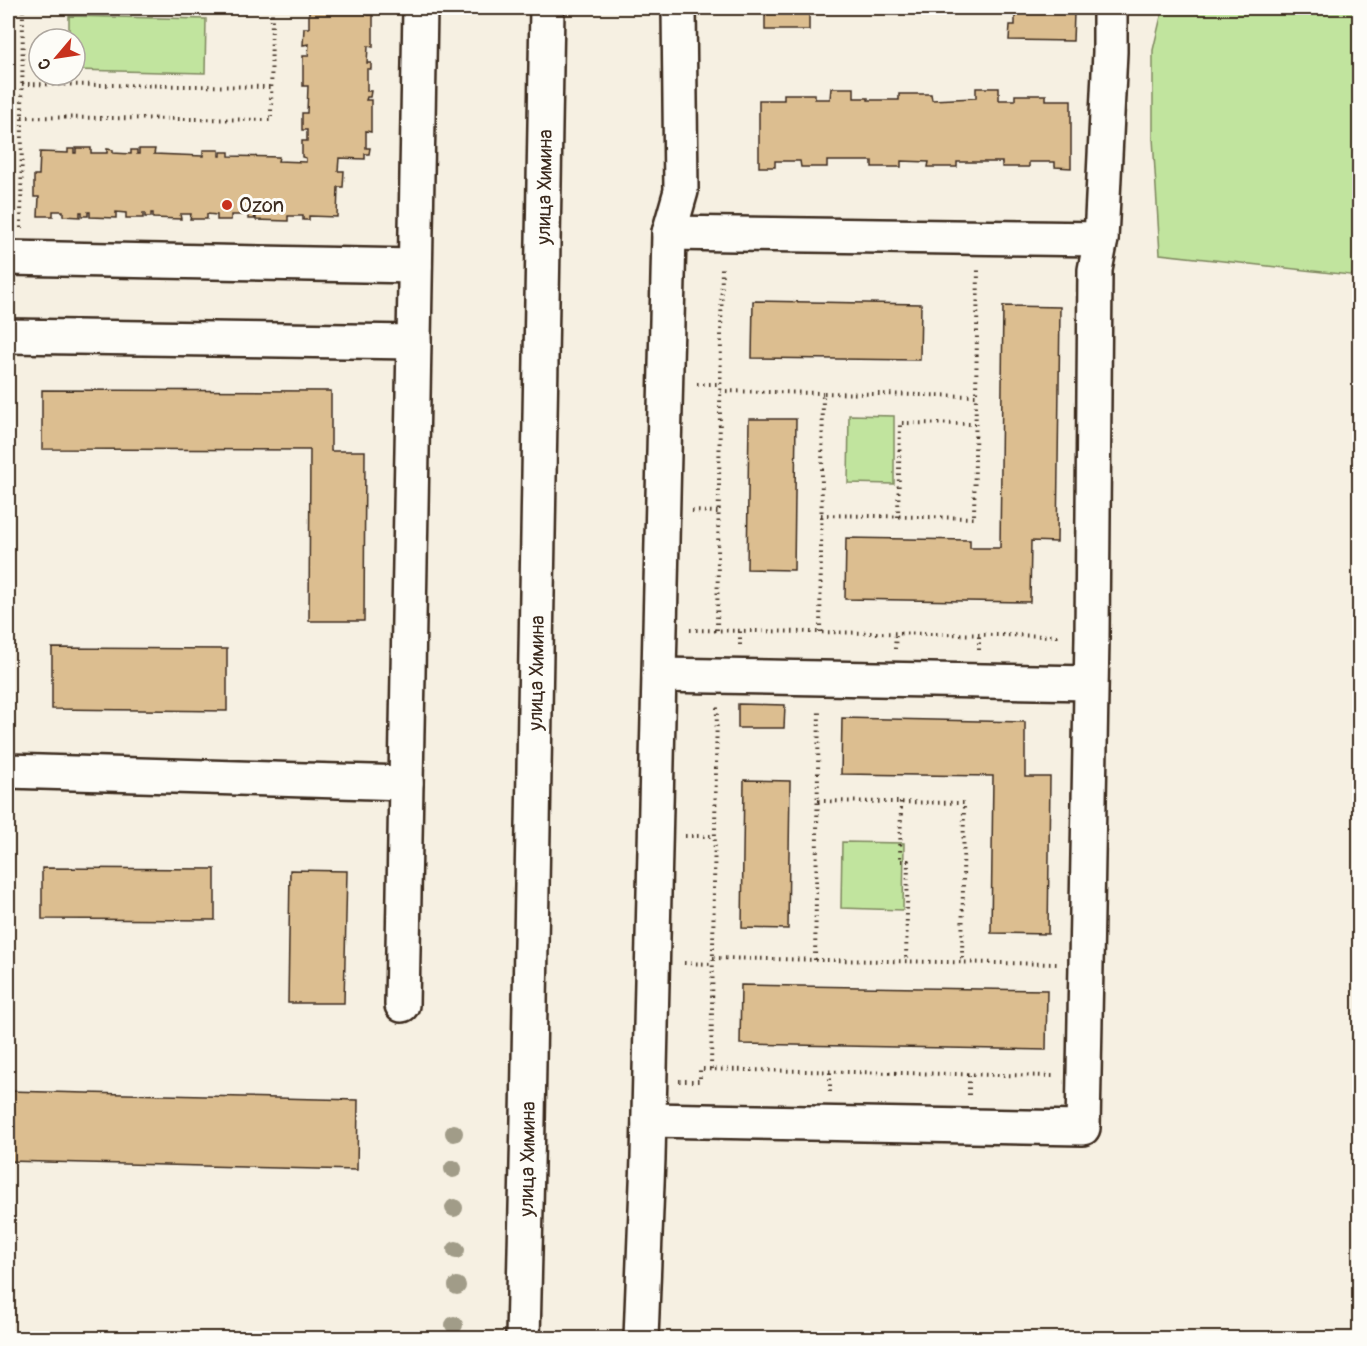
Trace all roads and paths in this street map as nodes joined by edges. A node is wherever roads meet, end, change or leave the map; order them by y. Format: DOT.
graph roads {
  1 [pos="23,8"];
  2 [pos="272,8"];
  3 [pos="420,8"];
  4 [pos="547,8"];
  5 [pos="679,8"];
  6 [pos="1110,8"];
  7 [pos="22,84"];
  8 [pos="272,87"];
  9 [pos="22,117"];
  10 [pos="669,233"];
  11 [pos="1101,239"];
  12 [pos="14,259"];
  13 [pos="722,265"];
  14 [pos="415,266"];
  15 [pos="978,269"];
  16 [pos="8,336"];
  17 [pos="414,342"];
  18 [pos="720,391"];
  19 [pos="823,393"];
  20 [pos="976,396"];
  21 [pos="975,424"];
  22 [pos="821,515"];
  23 [pos="898,517"];
  24 [pos="660,629"];
  25 [pos="717,630"];
  26 [pos="820,632"];
  27 [pos="1092,637"];
  28 [pos="659,675"];
  29 [pos="1090,683"];
  30 [pos="717,704"];
  31 [pos="819,705"];
  32 [pos="8,771"];
  33 [pos="406,783"];
  34 [pos="818,801"];
  35 [pos="901,802"];
  36 [pos="713,958"];
  37 [pos="815,960"];
  38 [pos="906,961"];
  39 [pos="962,962"];
  40 [pos="1086,964"];
  41 [pos="402,1005"];
  42 [pos="711,1070"];
  43 [pos="1084,1076"];
  44 [pos="650,1081"];
  45 [pos="649,1120"];
  46 [pos="523,1338"];
  47 [pos="641,1338"];
  1 -- 7 [label="path"];
  2 -- 8 [label="path"];
  3 -- 14 [label="street"];
  4 -- 46 [label="street, улица Химина"];
  5 -- 10 [label="street"];
  6 -- 11 [label="street"];
  7 -- 8 [label="path"];
  7 -- 9 [label="path"];
  8 -- 9 [label="path"];
  9 -- 12 [label="path"];
  10 -- 11 [label="street"];
  10 -- 24 [label="street"];
  11 -- 27 [label="street"];
  12 -- 14 [label="street"];
  13 -- 18 [label="path"];
  14 -- 17 [label="street"];
  15 -- 20 [label="path"];
  16 -- 17 [label="street"];
  17 -- 33 [label="street"];
  18 -- 19 [label="path"];
  18 -- 25 [label="path"];
  19 -- 20 [label="path"];
  19 -- 22 [label="path"];
  20 -- 21 [label="path"];
  21 -- 23 [label="path"];
  21 -- 23 [label="path"];
  22 -- 23 [label="path"];
  22 -- 26 [label="path"];
  24 -- 25 [label="path"];
  24 -- 28 [label="street"];
  25 -- 26 [label="path"];
  26 -- 27 [label="path"];
  27 -- 29 [label="street"];
  28 -- 29 [label="street"];
  28 -- 44 [label="street"];
  29 -- 40 [label="street"];
  30 -- 36 [label="path"];
  31 -- 34 [label="path"];
  32 -- 33 [label="street"];
  33 -- 41 [label="street"];
  34 -- 35 [label="path"];
  34 -- 37 [label="path"];
  35 -- 38 [label="path"];
  35 -- 39 [label="path"];
  36 -- 37 [label="path"];
  36 -- 42 [label="path"];
  37 -- 38 [label="path"];
  38 -- 39 [label="path"];
  39 -- 40 [label="path"];
  40 -- 43 [label="street"];
  42 -- 43 [label="path"];
  42 -- 44 [label="path"];
  43 -- 45 [label="street"];
  44 -- 45 [label="street"];
  45 -- 47 [label="street"];
}
